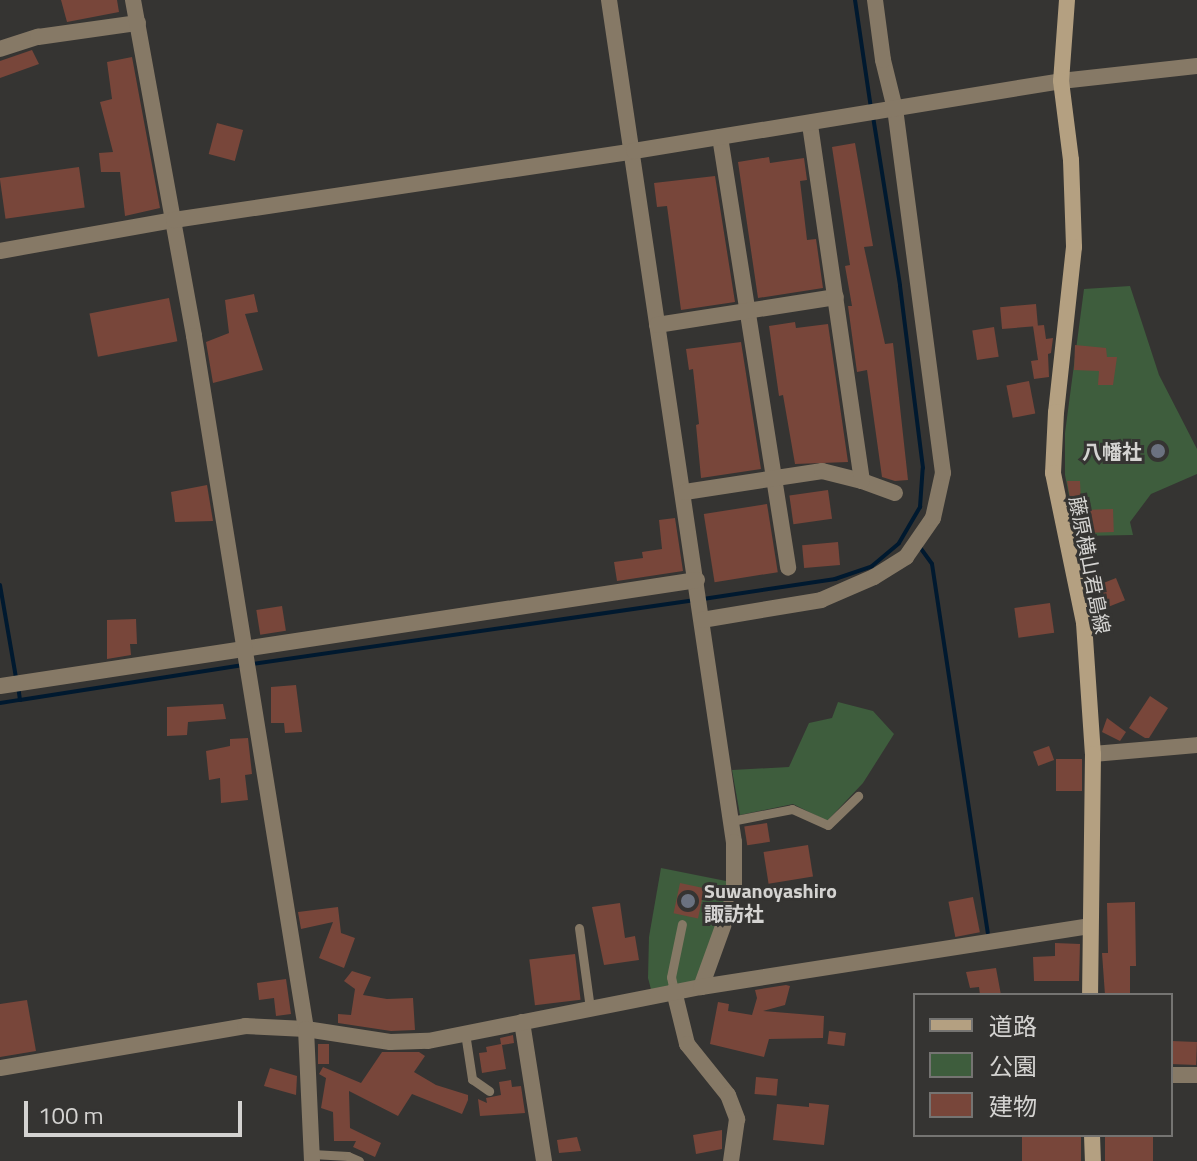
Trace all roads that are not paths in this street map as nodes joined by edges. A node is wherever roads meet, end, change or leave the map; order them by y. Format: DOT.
graph roads {
  1 [pos="133,0"];
  2 [pos="609,0"];
  3 [pos="875,0"];
  4 [pos="1067,0"];
  5 [pos="138,23"];
  6 [pos="0,49"];
  7 [pos="1197,66"];
  8 [pos="1061,81"];
  9 [pos="895,109"];
  10 [pos="810,123"];
  11 [pos="720,137"];
  12 [pos="634,151"];
  13 [pos="174,220"];
  14 [pos="0,251"];
  15 [pos="836,297"];
  16 [pos="749,310"];
  17 [pos="657,325"];
  18 [pos="776,479"];
  19 [pos="862,481"];
  20 [pos="685,492"];
  21 [pos="895,493"];
  22 [pos="788,568"];
  23 [pos="697,584"];
  24 [pos="702,620"];
  25 [pos="243,649"];
  26 [pos="0,686"];
  27 [pos="1197,745"];
  28 [pos="1093,754"];
  29 [pos="858,796"];
  30 [pos="731,821"];
  31 [pos="682,924"];
  32 [pos="1089,926"];
  33 [pos="579,928"];
  34 [pos="701,987"];
  35 [pos="674,991"];
  36 [pos="1090,993"];
  37 [pos="590,1008"];
  38 [pos="522,1022"];
  39 [pos="306,1029"];
  40 [pos="465,1033"];
  41 [pos="0,1068"];
  42 [pos="1173,1075"];
  43 [pos="1197,1075"];
  44 [pos="489,1091"];
  45 [pos="1092,1137"];
  46 [pos="312,1157"];
  47 [pos="359,1161"];
  48 [pos="544,1161"];
  49 [pos="731,1161"];
  50 [pos="1093,1161"];
  1 -- 5 [label="street"];
  2 -- 12 [label="street"];
  3 -- 9 [label="street"];
  4 -- 8 [label="main road, 藤原横山君島線"];
  5 -- 6 [label="street"];
  5 -- 13 [label="street"];
  7 -- 8 [label="street"];
  8 -- 9 [label="street"];
  8 -- 28 [label="main road, 藤原横山君島線"];
  9 -- 10 [label="street"];
  9 -- 24 [label="street"];
  10 -- 11 [label="street"];
  10 -- 15 [label="street"];
  11 -- 12 [label="street"];
  11 -- 16 [label="street"];
  12 -- 13 [label="street"];
  12 -- 17 [label="street"];
  13 -- 14 [label="street"];
  13 -- 25 [label="street"];
  15 -- 16 [label="street"];
  15 -- 19 [label="street"];
  16 -- 17 [label="street"];
  16 -- 18 [label="street"];
  17 -- 20 [label="street"];
  18 -- 19 [label="street"];
  18 -- 20 [label="street"];
  18 -- 22 [label="street"];
  19 -- 21 [label="street"];
  20 -- 23 [label="street"];
  23 -- 24 [label="street"];
  23 -- 25 [label="street"];
  24 -- 30 [label="street"];
  25 -- 26 [label="street"];
  25 -- 39 [label="street"];
  27 -- 28 [label="street"];
  28 -- 32 [label="main road, 藤原横山君島線"];
  29 -- 30 [label="lane"];
  30 -- 34 [label="street"];
  31 -- 35 [label="lane"];
  32 -- 34 [label="street"];
  32 -- 36 [label="main road, 藤原横山君島線"];
  33 -- 37 [label="lane"];
  34 -- 35 [label="street"];
  35 -- 37 [label="street"];
  35 -- 49 [label="street"];
  37 -- 38 [label="street"];
  38 -- 40 [label="street"];
  38 -- 48 [label="street"];
  39 -- 40 [label="street"];
  39 -- 41 [label="street"];
  39 -- 46 [label="street"];
  40 -- 44 [label="lane"];
  42 -- 43 [label="street"];
  45 -- 50 [label="main road"];
  46 -- 47 [label="lane"];
}
